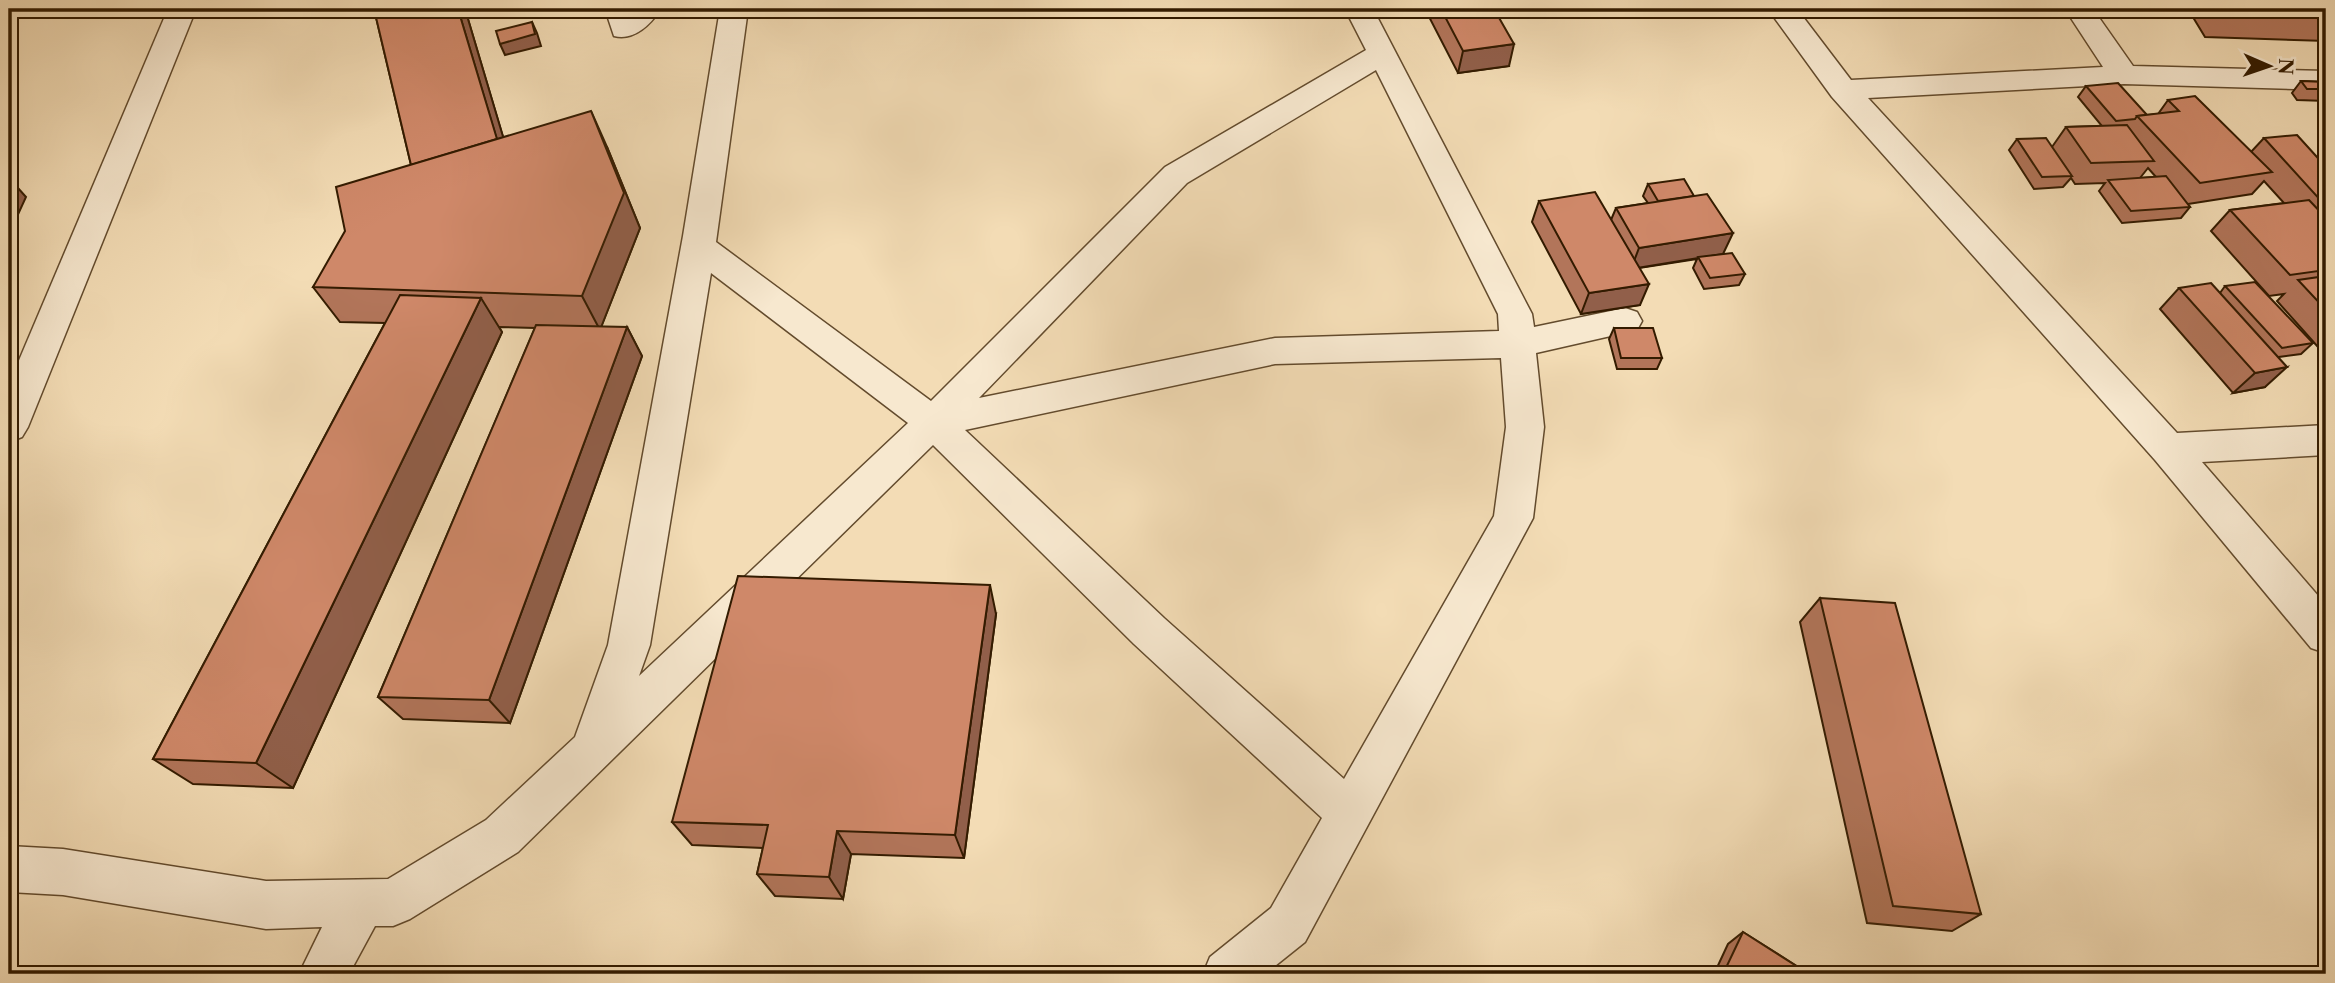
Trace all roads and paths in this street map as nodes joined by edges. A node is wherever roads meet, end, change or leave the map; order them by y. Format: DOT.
graph roads {
  1 [pos="182,9"];
  2 [pos="619,9"];
  3 [pos="647,9"];
  4 [pos="734,9"];
  5 [pos="1359,9"];
  6 [pos="1782,9"];
  7 [pos="2078,9"];
  8 [pos="1382,53"];
  9 [pos="2123,75"];
  10 [pos="2326,80"];
  11 [pos="1843,90"];
  12 [pos="698,246"];
  13 [pos="1625,321"];
  14 [pos="1518,344"];
  15 [pos="933,422"];
  16 [pos="9,427"];
  17 [pos="2326,440"];
  18 [pos="2168,449"];
  19 [pos="2326,635"];
  20 [pos="592,750"];
  21 [pos="1350,814"];
  22 [pos="9,869"];
  23 [pos="362,903"];
  24 [pos="323,974"];
  25 [pos="1227,974"];
  1 -- 16 [label="street"];
  2 -- 3 [label="street"];
  4 -- 12 [label="street"];
  5 -- 8 [label="street"];
  6 -- 11 [label="street"];
  7 -- 9 [label="street"];
  8 -- 14 [label="street"];
  8 -- 15 [label="street"];
  9 -- 10 [label="street"];
  9 -- 11 [label="street"];
  11 -- 18 [label="street"];
  12 -- 15 [label="street"];
  12 -- 20 [label="street"];
  13 -- 14 [label="street"];
  14 -- 15 [label="street"];
  14 -- 21 [label="street"];
  15 -- 20 [label="street"];
  15 -- 21 [label="street"];
  17 -- 18 [label="street"];
  18 -- 19 [label="street"];
  20 -- 23 [label="street"];
  21 -- 25 [label="street"];
  22 -- 23 [label="street"];
  23 -- 24 [label="street"];
}
